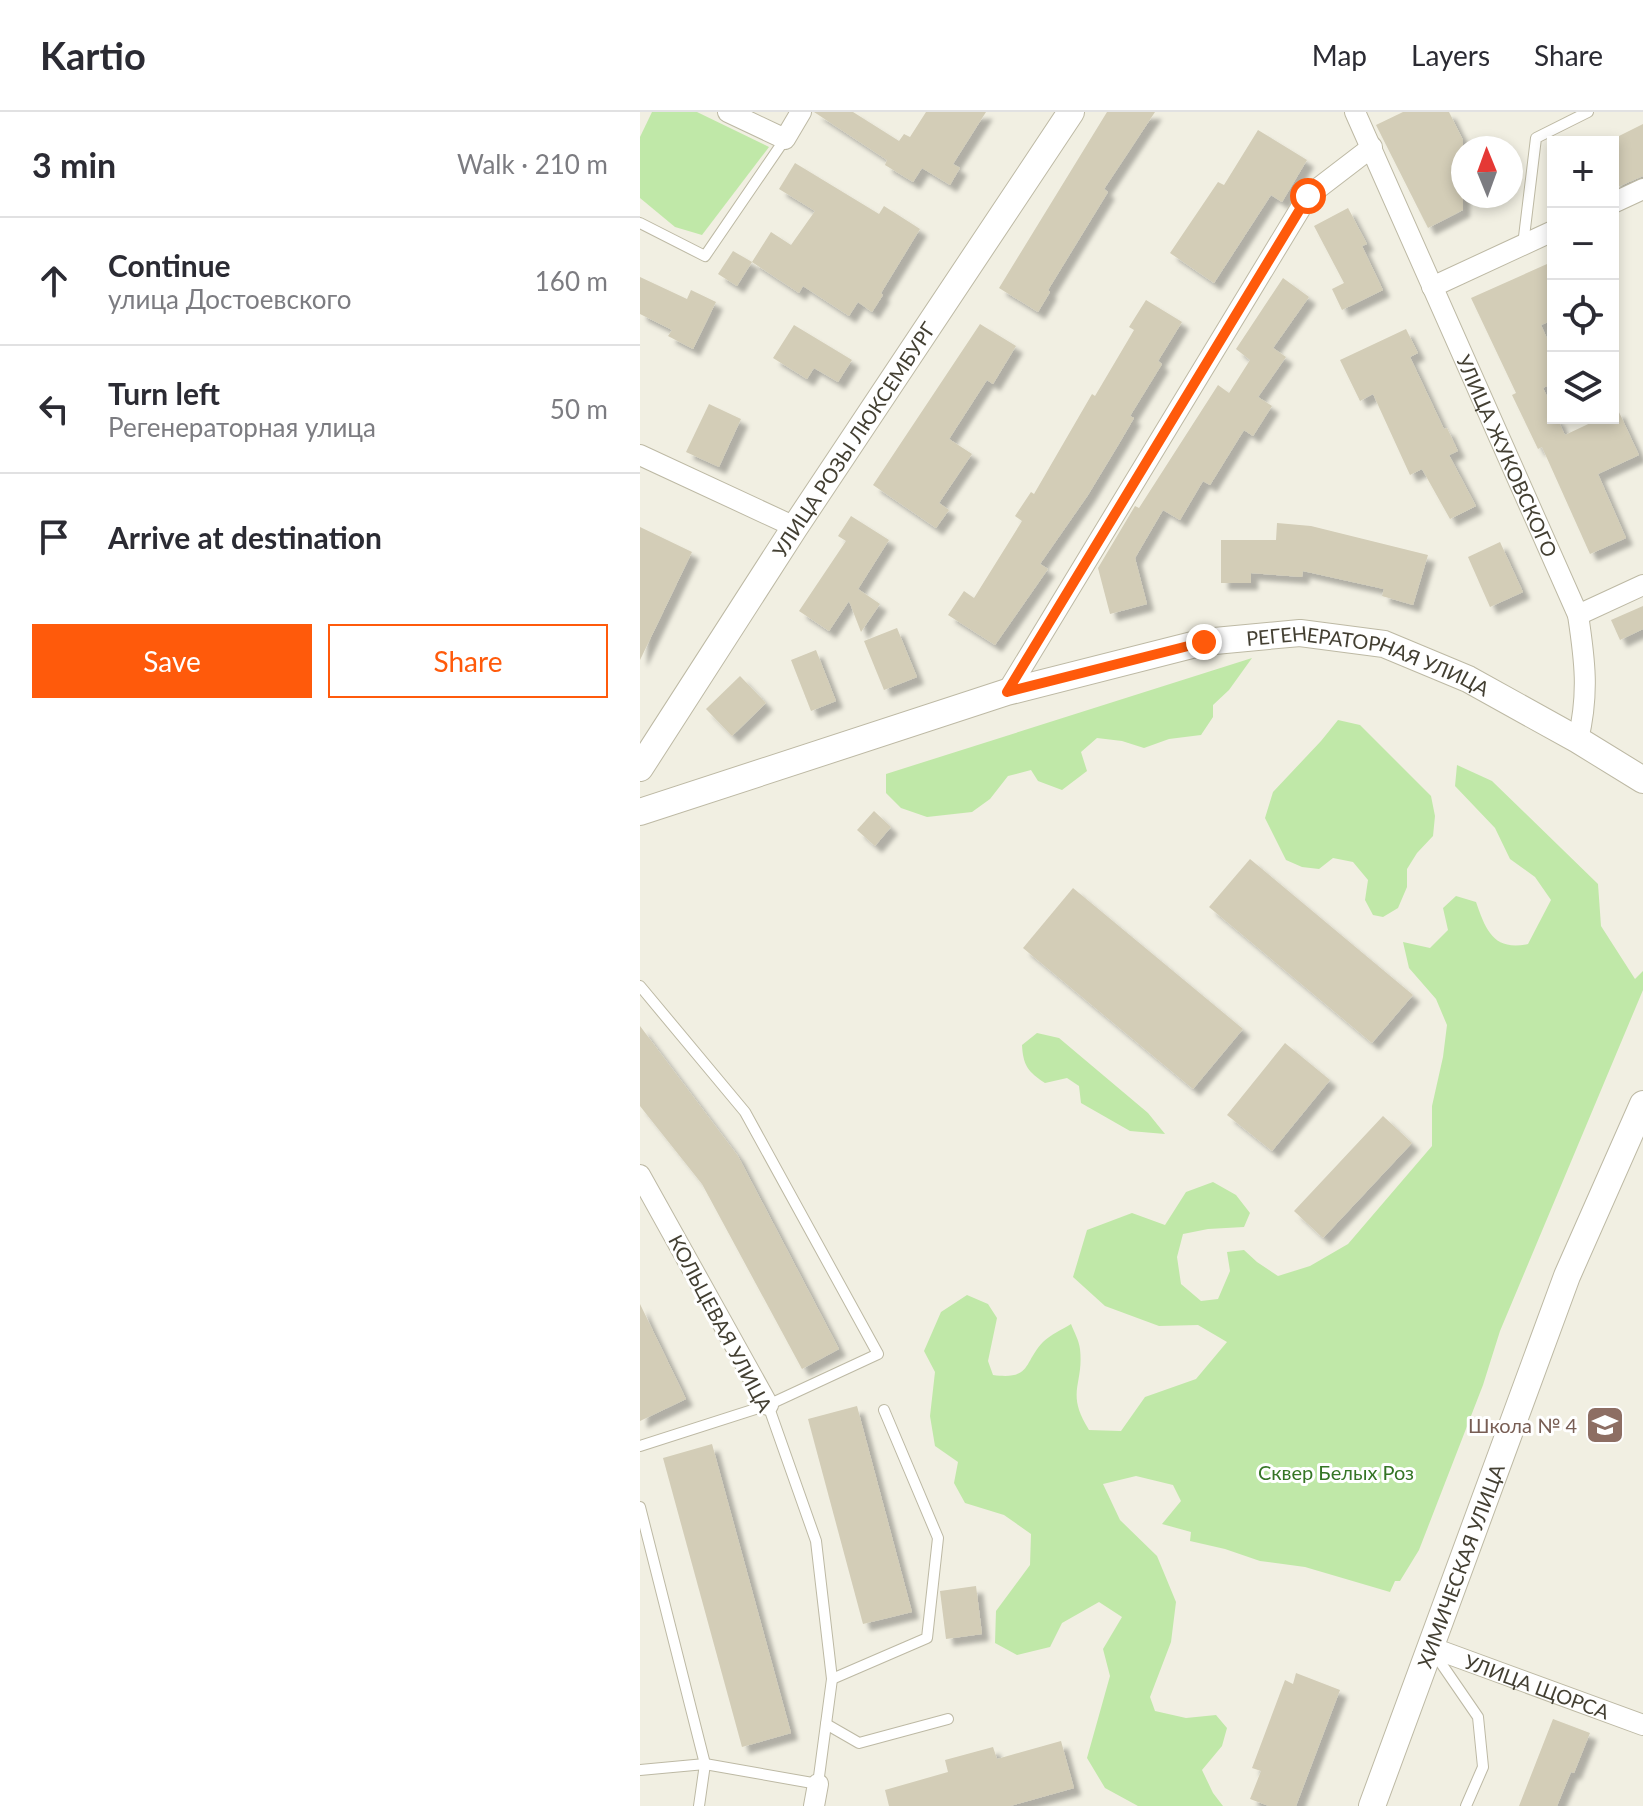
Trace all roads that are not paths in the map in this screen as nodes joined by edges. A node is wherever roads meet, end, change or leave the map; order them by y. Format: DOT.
graph roads {
  1 [pos="728,112"];
  2 [pos="801,112"];
  3 [pos="1071,112"];
  4 [pos="1355,112"];
  5 [pos="1588,112"];
  6 [pos="785,139"];
  7 [pos="1372,147"];
  8 [pos="1643,189"];
  9 [pos="1619,200"];
  10 [pos="640,223"];
  11 [pos="1547,234"];
  12 [pos="1523,245"];
  13 [pos="1432,287"];
  14 [pos="640,455"];
  15 [pos="795,527"];
  16 [pos="1643,585"];
  17 [pos="1578,615"];
  18 [pos="1007,692"];
  19 [pos="1578,740"];
  20 [pos="640,768"];
  21 [pos="1643,780"];
  22 [pos="640,812"];
  23 [pos="640,986"];
  24 [pos="1643,1104"];
  25 [pos="640,1175"];
  26 [pos="768,1405"];
  27 [pos="884,1410"];
  28 [pos="640,1446"];
  29 [pos="640,1507"];
  30 [pos="1430,1647"];
  31 [pos="832,1679"];
  32 [pos="948,1719"];
  33 [pos="826,1724"];
  34 [pos="1643,1725"];
  35 [pos="705,1764"];
  36 [pos="640,1770"];
  37 [pos="818,1784"];
  38 [pos="699,1806"];
  39 [pos="814,1806"];
  40 [pos="1372,1806"];
  41 [pos="1466,1806"];
  1 -- 6 [label="street"];
  2 -- 6 [label="street"];
  3 -- 15 [label="street, УЛИЦА РОЗЫ ЛЮКСЕМБУРГ"];
  4 -- 7 [label="street, УЛИЦА ЖУКОВСКОГО"];
  5 -- 12 [label="lane"];
  6 -- 10 [label="lane"];
  7 -- 13 [label="street, УЛИЦА ЖУКОВСКОГО"];
  7 -- 18 [label="street"];
  8 -- 9 [label="street"];
  11 -- 12 [label="street"];
  12 -- 13 [label="street"];
  13 -- 17 [label="street, УЛИЦА ЖУКОВСКОГО"];
  14 -- 15 [label="street"];
  15 -- 20 [label="street, УЛИЦА РОЗЫ ЛЮКСЕМБУРГ"];
  16 -- 17 [label="street"];
  17 -- 19 [label="street, УЛИЦА ЖУКОВСКОГО"];
  18 -- 19 [label="street, РЕГЕНЕРАТОРНАЯ УЛИЦА"];
  18 -- 22 [label="street, РЕГЕНЕРАТОРНАЯ УЛИЦА"];
  19 -- 21 [label="street"];
  23 -- 26 [label="lane"];
  24 -- 30 [label="street, ХИМИЧЕСКАЯ УЛИЦА"];
  25 -- 26 [label="street, КОЛЬЦЕВАЯ УЛИЦА"];
  26 -- 28 [label="lane"];
  26 -- 31 [label="lane, КОЛЬЦЕВАЯ УЛИЦА"];
  27 -- 31 [label="lane"];
  29 -- 35 [label="lane"];
  30 -- 34 [label="street, УЛИЦА ЩОРСА"];
  30 -- 40 [label="street, ХИМИЧЕСКАЯ УЛИЦА"];
  30 -- 41 [label="lane"];
  31 -- 33 [label="lane, КОЛЬЦЕВАЯ УЛИЦА"];
  32 -- 33 [label="lane"];
  33 -- 37 [label="lane, КОЛЬЦЕВАЯ УЛИЦА"];
  35 -- 36 [label="lane"];
  35 -- 37 [label="lane"];
  35 -- 38 [label="lane"];
  37 -- 39 [label="street, КОЛЬЦЕВАЯ УЛИЦА"];
}
